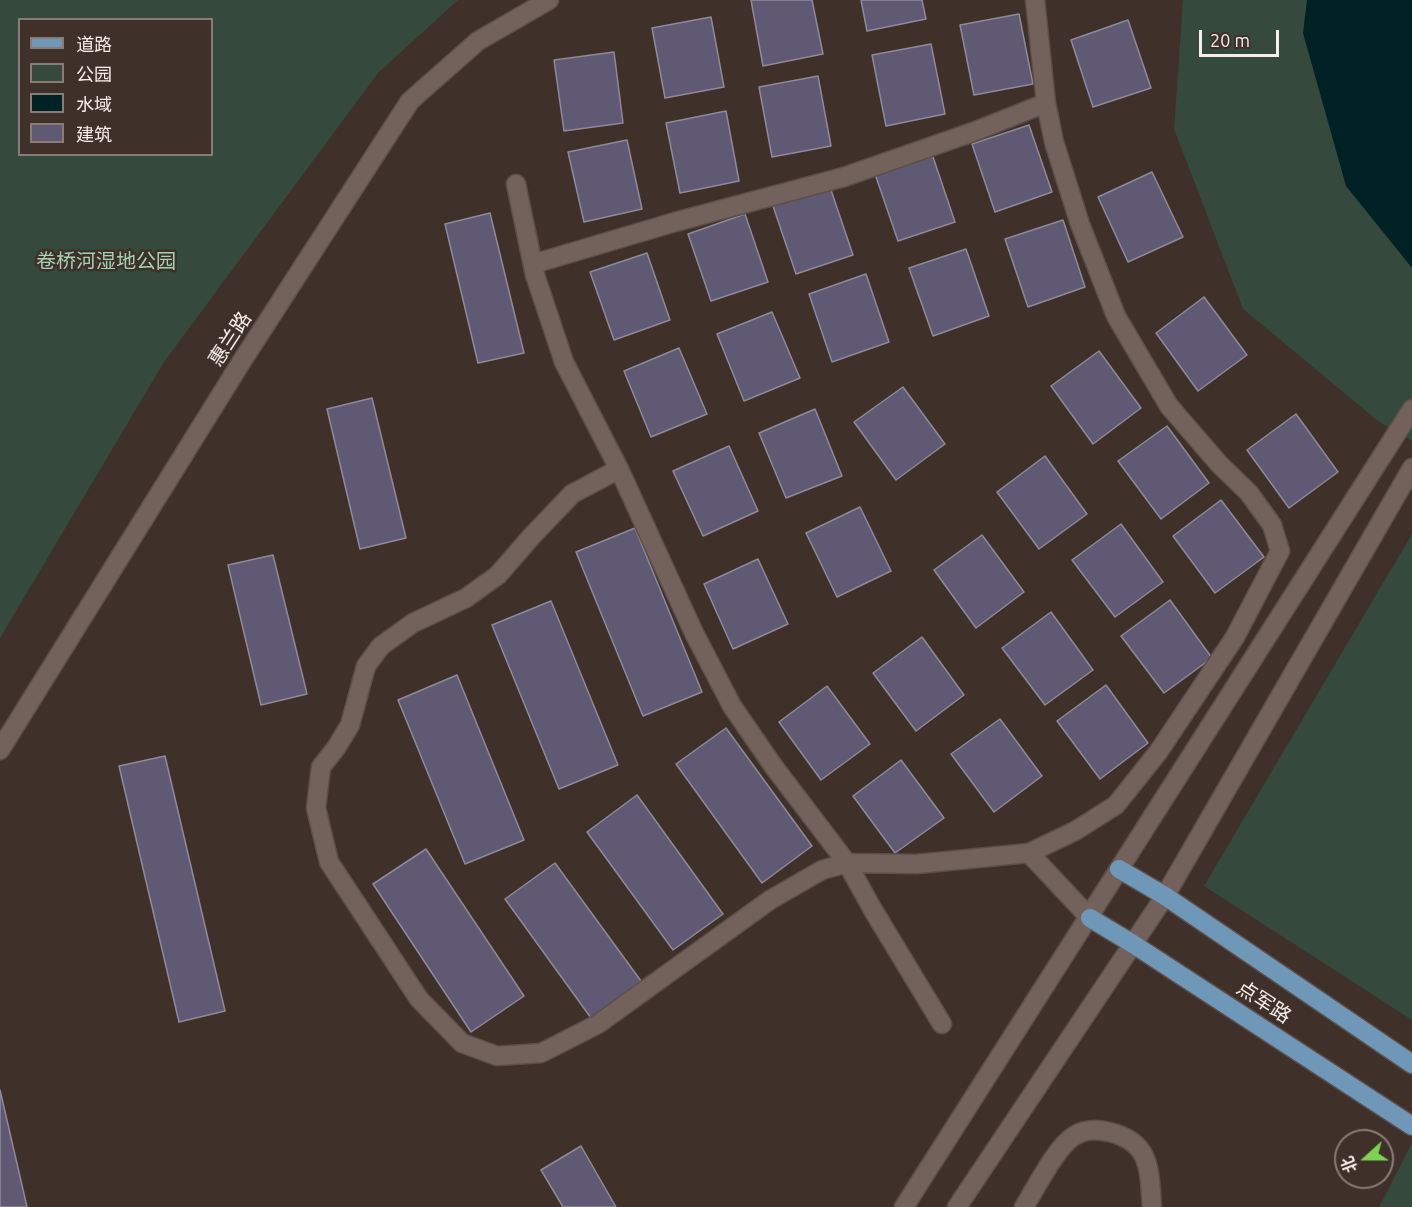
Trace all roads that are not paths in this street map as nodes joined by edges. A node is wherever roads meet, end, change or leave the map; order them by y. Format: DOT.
graph roads {
  1 [pos="549,0"];
  2 [pos="1035,0"];
  3 [pos="1046,103"];
  4 [pos="516,184"];
  5 [pos="533,264"];
  6 [pos="1412,409"];
  7 [pos="1412,468"];
  8 [pos="619,470"];
  9 [pos="0,750"];
  10 [pos="1029,853"];
  11 [pos="847,863"];
  12 [pos="1119,869"];
  13 [pos="1165,896"];
  14 [pos="1090,918"];
  15 [pos="1133,944"];
  16 [pos="942,1024"];
  17 [pos="1412,1064"];
  18 [pos="1412,1126"];
  19 [pos="904,1207"];
  20 [pos="957,1207"];
  21 [pos="1024,1207"];
  22 [pos="1152,1207"];
  1 -- 9 [label="street, 惠兰路"];
  2 -- 3 [label="street"];
  3 -- 5 [label="street"];
  3 -- 10 [label="street"];
  4 -- 5 [label="street"];
  5 -- 8 [label="street"];
  6 -- 12 [label="street"];
  7 -- 13 [label="street"];
  8 -- 11 [label="street"];
  8 -- 11 [label="street"];
  10 -- 11 [label="street"];
  10 -- 14 [label="street"];
  11 -- 16 [label="street"];
  12 -- 13 [label="main road, 点军路"];
  12 -- 14 [label="street"];
  13 -- 15 [label="street"];
  13 -- 17 [label="main road, 点军路"];
  14 -- 15 [label="main road, 点军路"];
  14 -- 19 [label="street"];
  15 -- 18 [label="main road, 点军路"];
  15 -- 20 [label="street"];
  21 -- 22 [label="street"];
}
